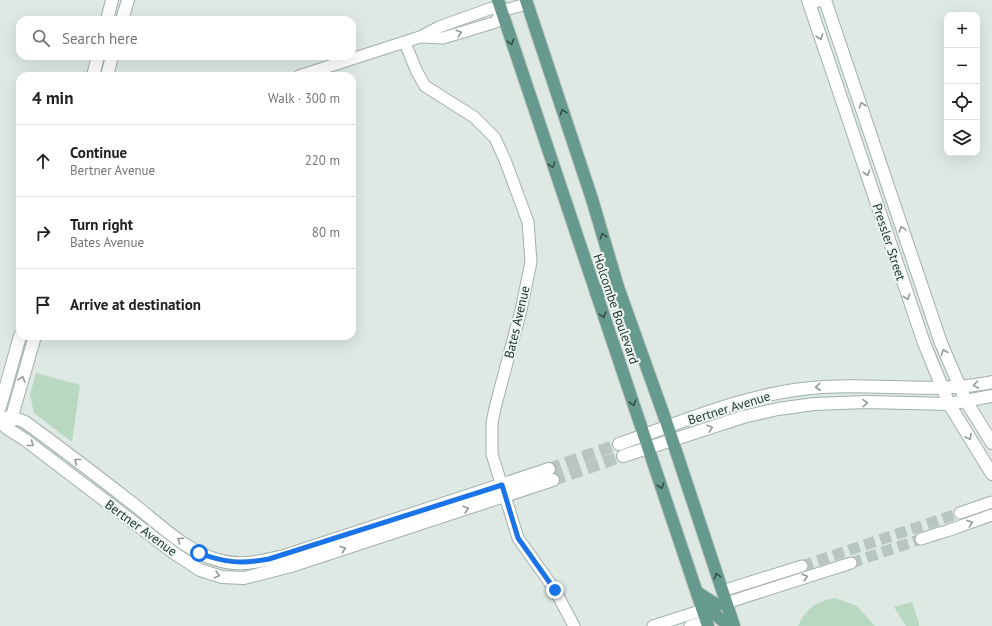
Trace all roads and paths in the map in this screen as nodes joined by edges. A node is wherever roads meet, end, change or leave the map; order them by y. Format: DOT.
graph roads {
  1 [pos="112,0"];
  2 [pos="128,0"];
  3 [pos="821,0"];
  4 [pos="825,0"];
  5 [pos="527,2"];
  6 [pos="808,2"];
  7 [pos="499,6"];
  8 [pos="108,16"];
  9 [pos="123,16"];
  10 [pos="405,42"];
  11 [pos="356,58"];
  12 [pos="97,60"];
  13 [pos="111,60"];
  14 [pos="349,60"];
  15 [pos="94,72"];
  16 [pos="108,72"];
  17 [pos="311,72"];
  18 [pos="867,122"];
  19 [pos="851,128"];
  20 [pos="874,143"];
  21 [pos="859,149"];
  22 [pos="916,272"];
  23 [pos="901,277"];
  24 [pos="618,287"];
  25 [pos="596,293"];
  26 [pos="19,340"];
  27 [pos="33,340"];
  28 [pos="992,382"];
  29 [pos="842,387"];
  30 [pos="941,388"];
  31 [pos="959,388"];
  32 [pos="992,396"];
  33 [pos="966,401"];
  34 [pos="843,403"];
  35 [pos="949,404"];
  36 [pos="0,407"];
  37 [pos="6,417"];
  38 [pos="4,425"];
  39 [pos="668,427"];
  40 [pos="644,436"];
  41 [pos="672,441"];
  42 [pos="992,443"];
  43 [pos="648,449"];
  44 [pos="992,474"];
  45 [pos="551,475"];
  46 [pos="504,490"];
  47 [pos="992,502"];
  48 [pos="960,513"];
  49 [pos="992,515"];
  50 [pos="921,540"];
  51 [pos="851,563"];
  52 [pos="802,566"];
  53 [pos="764,578"];
  54 [pos="768,589"];
  55 [pos="697,592"];
  56 [pos="724,597"];
  57 [pos="706,619"];
  58 [pos="574,626"];
  59 [pos="653,626"];
  60 [pos="690,626"];
  61 [pos="730,626"];
  62 [pos="734,626"];
  1 -- 8 [label="street"];
  2 -- 9 [label="street"];
  3 -- 6 [label="street"];
  18 -- 4 [label="street, Pressler Street, one-way"];
  5 -- 7 [label="street"];
  24 -- 5 [label="main road, Holcombe Boulevard, one-way"];
  6 -- 19 [label="street, Pressler Street, one-way"];
  7 -- 10 [label="street"];
  7 -- 25 [label="main road, Holcombe Boulevard, one-way"];
  10 -- 11 [label="street"];
  10 -- 46 [label="street, Bates Avenue"];
  12 -- 15 [label="street"];
  13 -- 16 [label="street"];
  14 -- 17 [label="street"];
  18 -- 19 [label="street"];
  18 -- 20 [label="street, Pressler Street"];
  19 -- 21 [label="street, Pressler Street"];
  20 -- 21 [label="street"];
  22 -- 20 [label="street, Pressler Street, one-way"];
  21 -- 23 [label="street, Pressler Street, one-way"];
  22 -- 23 [label="street"];
  31 -- 22 [label="street, Pressler Street, one-way"];
  23 -- 30 [label="street, Pressler Street, one-way"];
  24 -- 25 [label="main road"];
  24 -- 39 [label="main road, Holcombe Boulevard"];
  25 -- 40 [label="main road, Holcombe Boulevard, one-way"];
  26 -- 36 [label="street"];
  37 -- 27 [label="street, one-way"];
  28 -- 31 [label="street, Bertner Avenue, one-way"];
  29 -- 30 [label="street, Bertner Avenue"];
  29 -- 34 [label="street"];
  29 -- 39 [label="street, Bertner Avenue, one-way"];
  30 -- 31 [label="street, Bertner Avenue"];
  30 -- 35 [label="street, Pressler Street"];
  31 -- 33 [label="street, Pressler Street"];
  32 -- 33 [label="street, Bertner Avenue"];
  33 -- 35 [label="street, Bertner Avenue"];
  33 -- 42 [label="street, Pressler Street"];
  34 -- 35 [label="street, Bertner Avenue, one-way"];
  41 -- 34 [label="street, Bertner Avenue, one-way"];
  35 -- 44 [label="street, Pressler Street, one-way"];
  37 -- 38 [label="street"];
  46 -- 37 [label="street, Bertner Avenue, one-way"];
  38 -- 46 [label="street, Bertner Avenue, one-way"];
  39 -- 40 [label="street, Bertner Avenue"];
  39 -- 41 [label="main road, Holcombe Boulevard"];
  40 -- 43 [label="main road, Holcombe Boulevard"];
  40 -- 43 [label="street, Bertner Avenue"];
  41 -- 43 [label="street, Bertner Avenue"];
  56 -- 41 [label="main road, Holcombe Boulevard, one-way"];
  43 -- 55 [label="main road, Holcombe Boulevard, one-way"];
  45 -- 46 [label="street, Bertner Avenue"];
  46 -- 58 [label="street, Bates Avenue"];
  47 -- 48 [label="street"];
  50 -- 49 [label="street, one-way"];
  54 -- 51 [label="street, one-way"];
  52 -- 53 [label="street"];
  53 -- 54 [label="street"];
  53 -- 56 [label="street"];
  54 -- 56 [label="street"];
  55 -- 56 [label="main road"];
  55 -- 57 [label="main road, Holcombe Boulevard"];
  56 -- 62 [label="main road, Holcombe Boulevard"];
  57 -- 59 [label="street"];
  57 -- 60 [label="street"];
  57 -- 61 [label="main road"];
}
